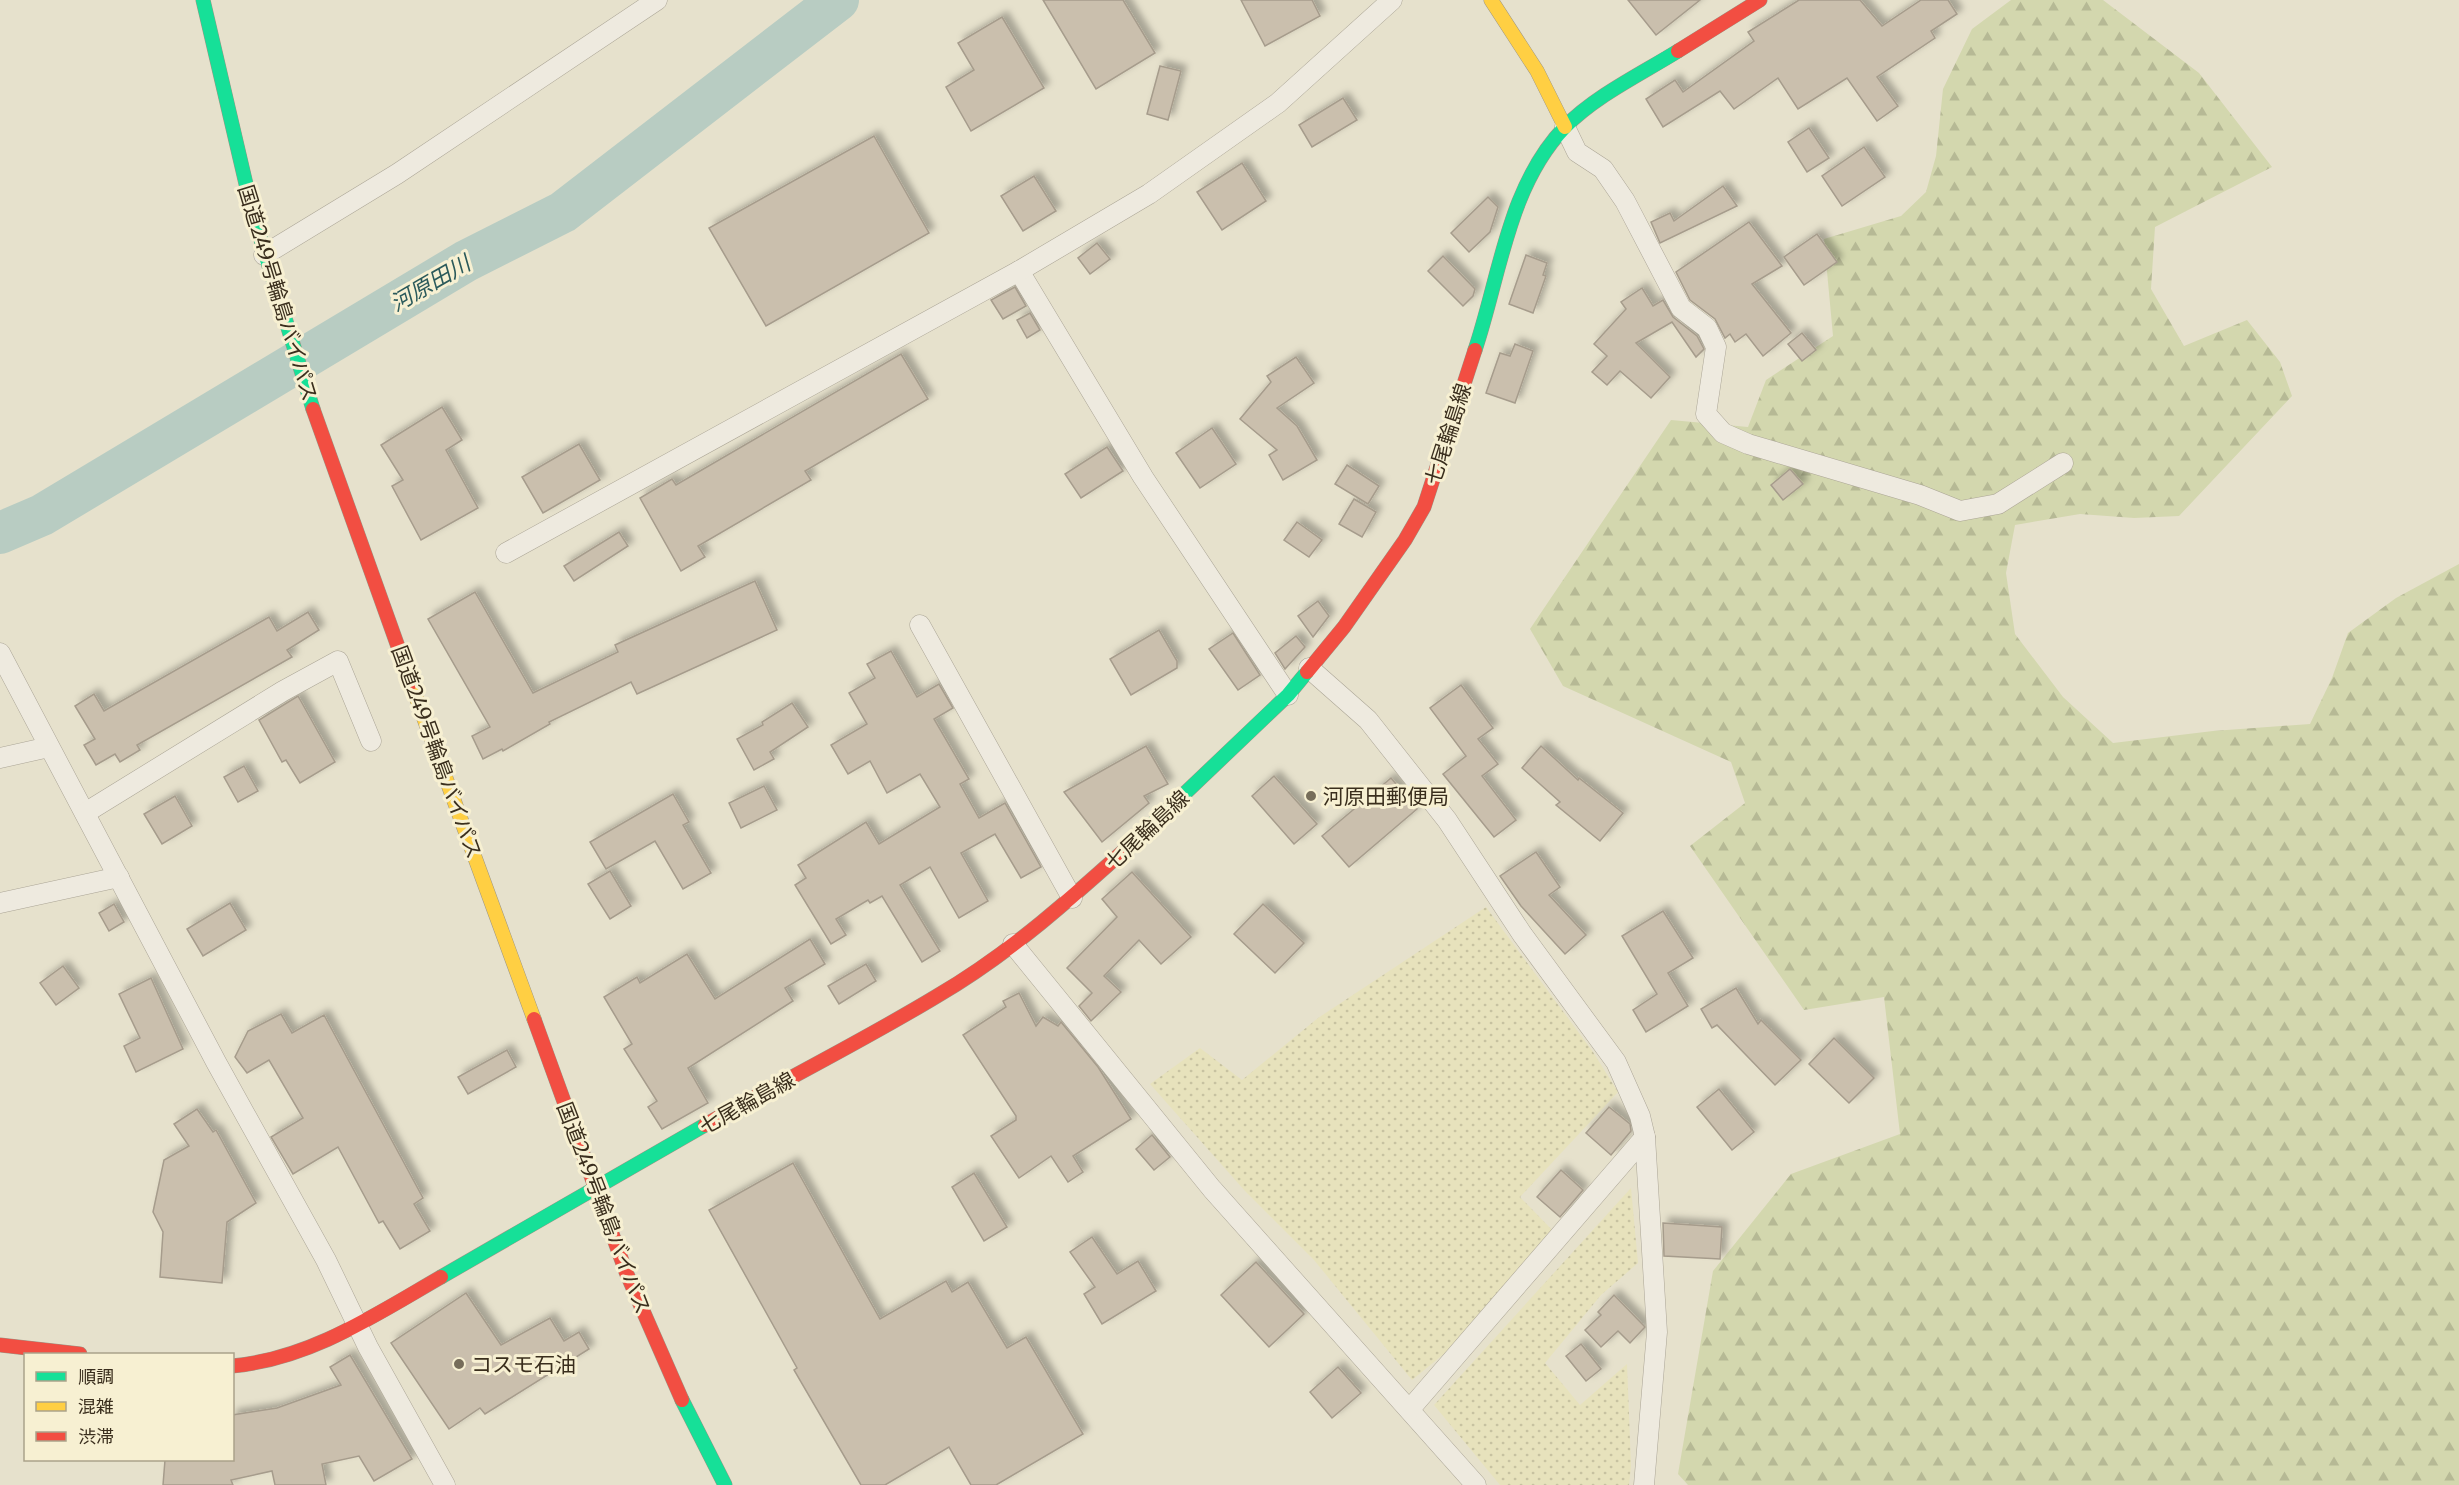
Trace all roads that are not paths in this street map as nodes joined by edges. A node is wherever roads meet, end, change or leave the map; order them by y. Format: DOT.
graph roads {
  1 [pos="203,0"];
  2 [pos="657,0"];
  3 [pos="1392,0"];
  4 [pos="1491,0"];
  5 [pos="1760,0"];
  6 [pos="1566,127"];
  7 [pos="264,255"];
  8 [pos="1019,271"];
  9 [pos="2063,463"];
  10 [pos="506,553"];
  11 [pos="920,625"];
  12 [pos="0,653"];
  13 [pos="1308,668"];
  14 [pos="1288,695"];
  15 [pos="370,741"];
  16 [pos="50,747"];
  17 [pos="0,758"];
  18 [pos="85,813"];
  19 [pos="119,877"];
  20 [pos="1072,898"];
  21 [pos="0,903"];
  22 [pos="1013,944"];
  23 [pos="1646,1137"];
  24 [pos="596,1189"];
  25 [pos="358,1325"];
  26 [pos="0,1345"];
  27 [pos="71,1353"];
  28 [pos="234,1366"];
  29 [pos="1410,1409"];
  30 [pos="445,1485"];
  31 [pos="725,1485"];
  32 [pos="1476,1485"];
  33 [pos="1644,1485"];
  1 -- 7 [label="main road, 国道249号輪島バイパス"];
  2 -- 7 [label="street"];
  3 -- 8 [label="street"];
  4 -- 6 [label="main road"];
  5 -- 6 [label="main road, 七尾輪島線"];
  6 -- 9 [label="street"];
  6 -- 13 [label="main road, 七尾輪島線"];
  7 -- 24 [label="main road, 国道249号輪島バイパス"];
  8 -- 10 [label="street"];
  8 -- 14 [label="street"];
  11 -- 20 [label="street"];
  12 -- 16 [label="street"];
  13 -- 14 [label="main road, 七尾輪島線"];
  13 -- 23 [label="street"];
  14 -- 20 [label="main road, 七尾輪島線"];
  15 -- 18 [label="street"];
  16 -- 17 [label="street"];
  16 -- 18 [label="street"];
  18 -- 19 [label="street"];
  19 -- 21 [label="street"];
  19 -- 25 [label="street"];
  20 -- 22 [label="main road, 七尾輪島線"];
  22 -- 24 [label="main road, 七尾輪島線"];
  22 -- 29 [label="street"];
  23 -- 29 [label="street"];
  23 -- 33 [label="street"];
  24 -- 25 [label="main road, 七尾輪島線"];
  24 -- 31 [label="main road, 国道249号輪島バイパス"];
  25 -- 28 [label="main road, 七尾輪島線"];
  25 -- 30 [label="street"];
  26 -- 27 [label="main road"];
  29 -- 32 [label="street"];
}
